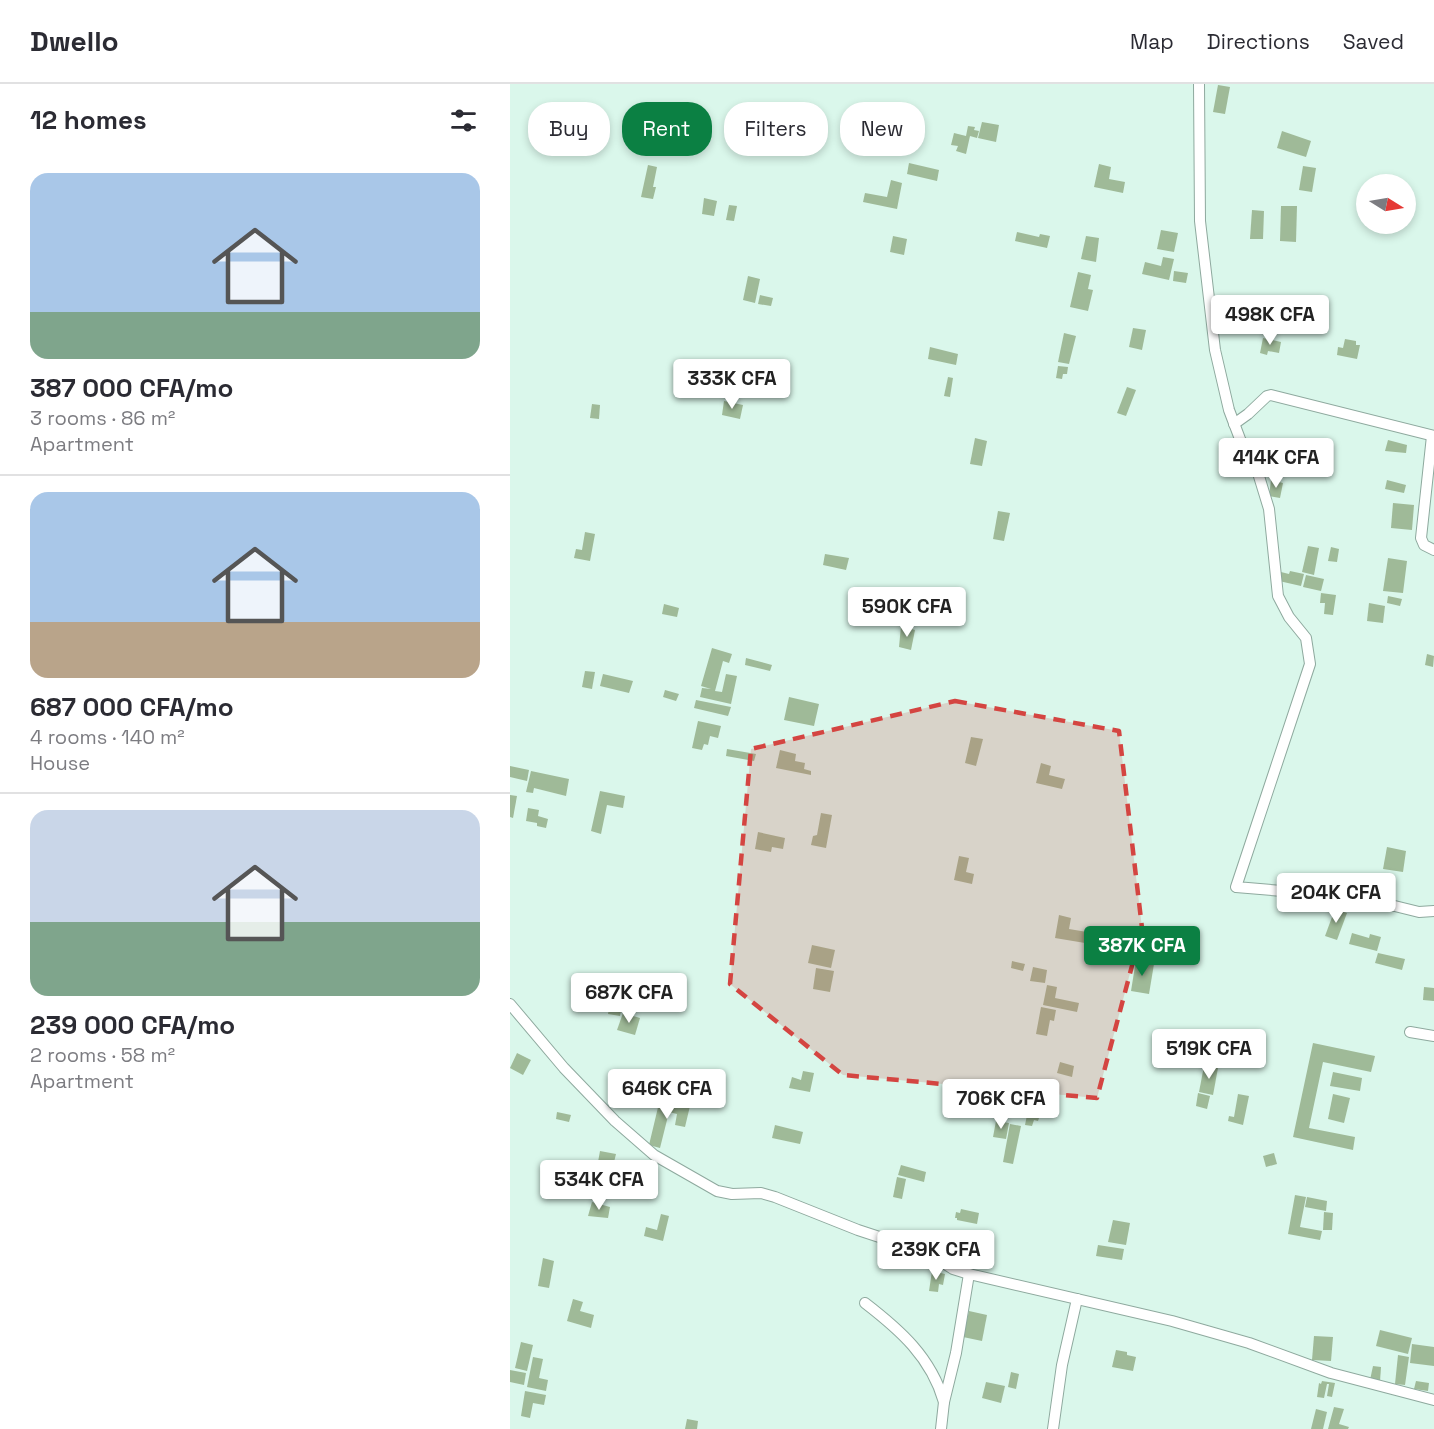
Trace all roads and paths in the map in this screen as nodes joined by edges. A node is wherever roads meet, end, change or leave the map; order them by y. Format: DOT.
graph roads {
  1 [pos="1198,84"];
  2 [pos="1234,424"];
  3 [pos="1433,436"];
  4 [pos="1434,550"];
  5 [pos="1434,911"];
  6 [pos="510,1004"];
  7 [pos="1410,1032"];
  8 [pos="1434,1036"];
  9 [pos="969,1274"];
  10 [pos="1077,1299"];
  11 [pos="865,1302"];
  12 [pos="1434,1400"];
  13 [pos="944,1402"];
  14 [pos="941,1429"];
  15 [pos="1053,1429"];
  1 -- 2 [label="street"];
  2 -- 3 [label="street"];
  2 -- 5 [label="street"];
  3 -- 4 [label="street"];
  6 -- 9 [label="street"];
  7 -- 8 [label="street"];
  9 -- 10 [label="street"];
  9 -- 13 [label="street"];
  10 -- 12 [label="street"];
  10 -- 15 [label="street"];
  11 -- 13 [label="street"];
  13 -- 14 [label="street"];
}
